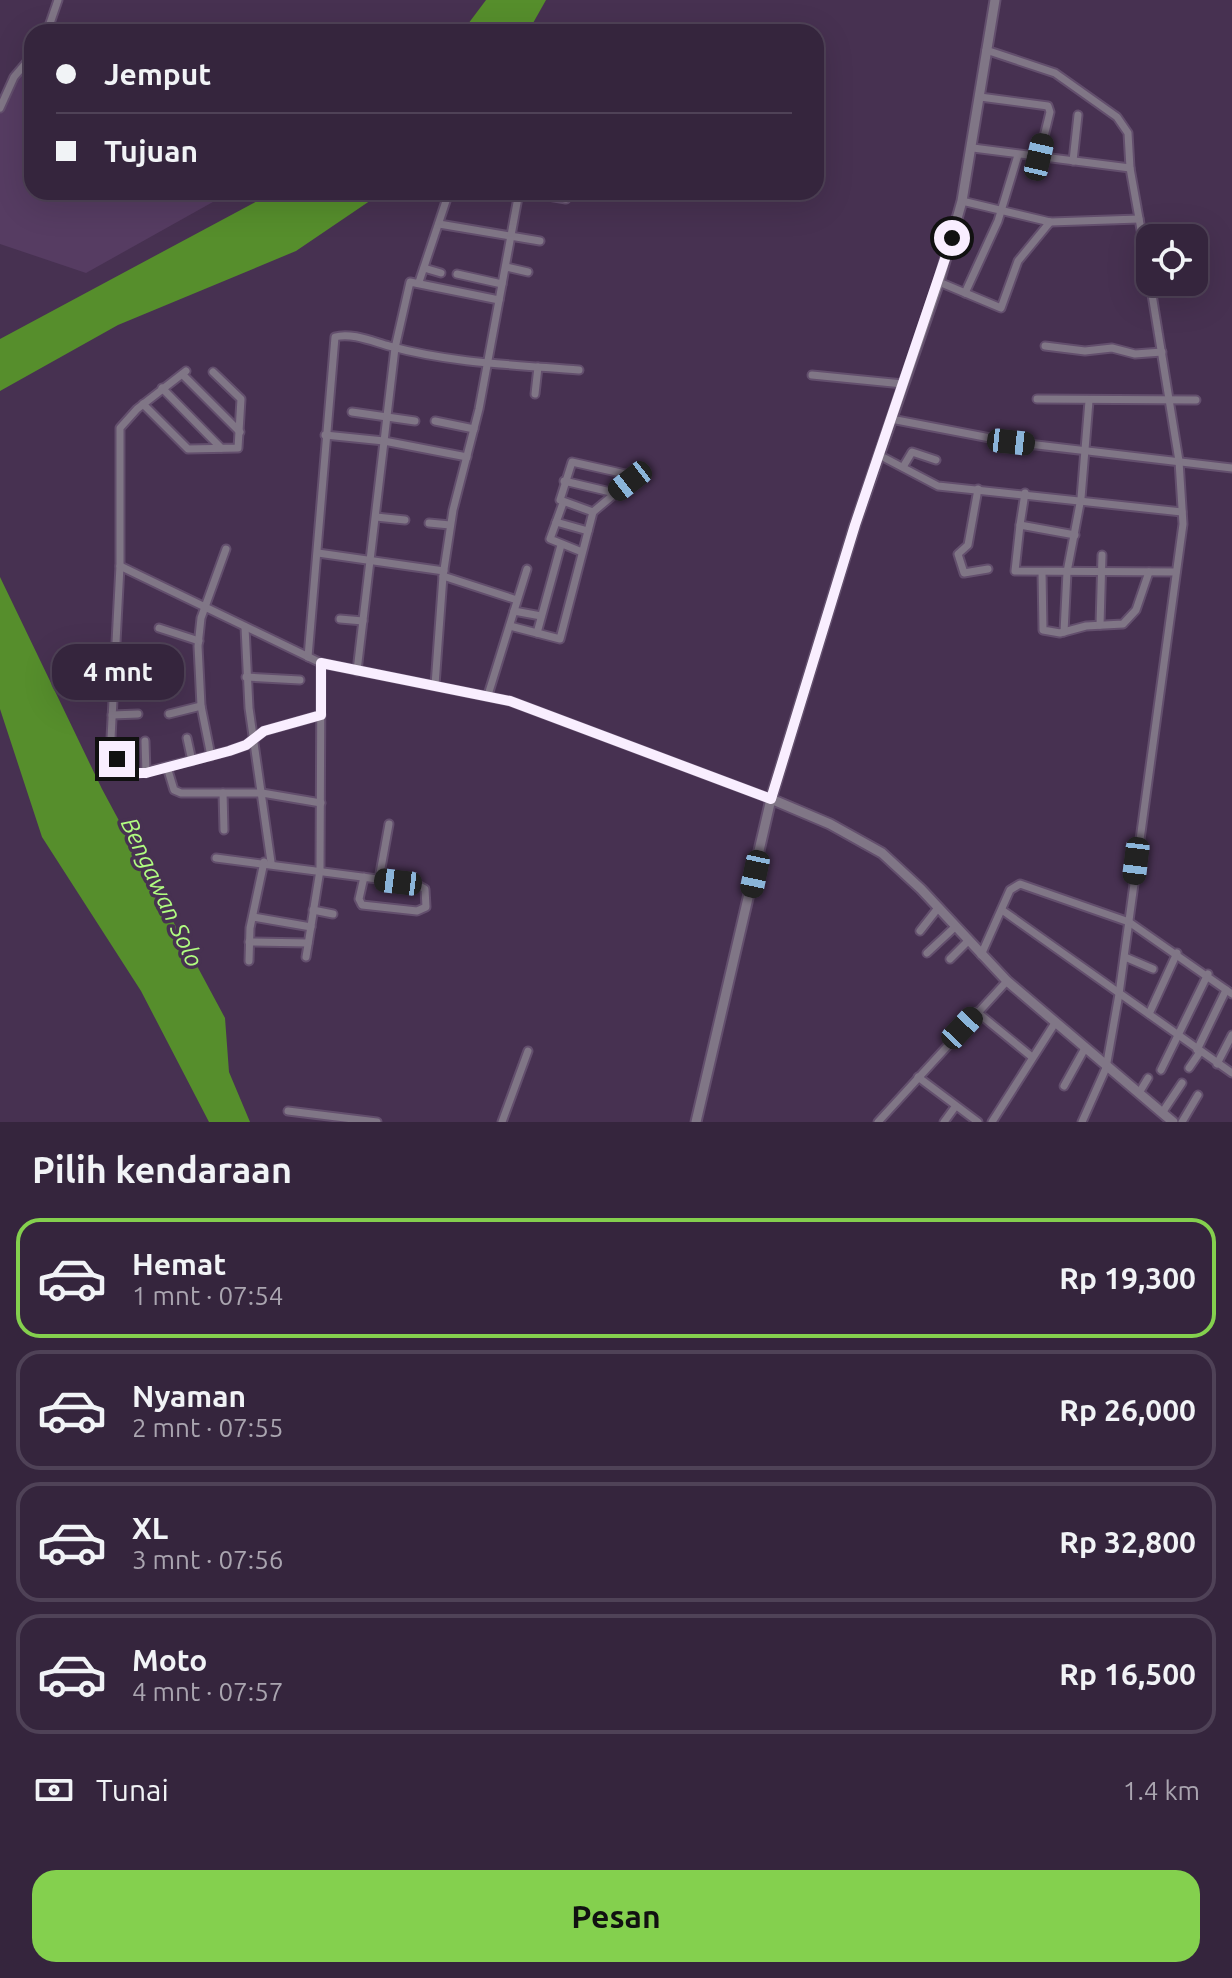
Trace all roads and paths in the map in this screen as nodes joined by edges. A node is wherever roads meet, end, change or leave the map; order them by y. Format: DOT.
graph roads {
  1 [pos="58,0"];
  2 [pos="995,0"];
  3 [pos="50,24"];
  4 [pos="986,50"];
  5 [pos="24,65"];
  6 [pos="980,97"];
  7 [pos="0,108"];
  8 [pos="1078,115"];
  9 [pos="973,148"];
  10 [pos="1018,155"];
  11 [pos="1039,157"];
  12 [pos="1073,161"];
  13 [pos="1130,168"];
  14 [pos="446,200"];
  15 [pos="517,200"];
  16 [pos="962,201"];
  17 [pos="1002,209"];
  18 [pos="1139,219"];
  19 [pos="1050,222"];
  20 [pos="439,224"];
  21 [pos="1140,224"];
  22 [pos="510,236"];
  23 [pos="540,241"];
  24 [pos="506,267"];
  25 [pos="424,268"];
  26 [pos="528,272"];
  27 [pos="441,273"];
  28 [pos="457,274"];
  29 [pos="419,282"];
  30 [pos="939,282"];
  31 [pos="502,284"];
  32 [pos="965,293"];
  33 [pos="1153,296"];
  34 [pos="499,300"];
  35 [pos="1045,346"];
  36 [pos="395,348"];
  37 [pos="1162,352"];
  38 [pos="487,363"];
  39 [pos="538,367"];
  40 [pos="579,370"];
  41 [pos="213,372"];
  42 [pos="812,375"];
  43 [pos="903,384"];
  44 [pos="162,388"];
  45 [pos="535,394"];
  46 [pos="1037,399"];
  47 [pos="1196,400"];
  48 [pos="1089,401"];
  49 [pos="1167,401"];
  50 [pos="140,407"];
  51 [pos="352,412"];
  52 [pos="386,418"];
  53 [pos="891,419"];
  54 [pos="415,421"];
  55 [pos="435,421"];
  56 [pos="474,429"];
  57 [pos="240,432"];
  58 [pos="325,435"];
  59 [pos="384,441"];
  60 [pos="221,448"];
  61 [pos="1086,450"];
  62 [pos="879,455"];
  63 [pos="467,457"];
  64 [pos="936,460"];
  65 [pos="1179,461"];
  66 [pos="903,467"];
  67 [pos="1232,468"];
  68 [pos="564,481"];
  69 [pos="978,489"];
  70 [pos="615,493"];
  71 [pos="1025,493"];
  72 [pos="1081,498"];
  73 [pos="563,503"];
  74 [pos="593,512"];
  75 [pos="1182,512"];
  76 [pos="376,517"];
  77 [pos="405,520"];
  78 [pos="556,522"];
  79 [pos="429,523"];
  80 [pos="450,525"];
  81 [pos="1020,525"];
  82 [pos="588,531"];
  83 [pos="1075,535"];
  84 [pos="561,545"];
  85 [pos="226,549"];
  86 [pos="582,552"];
  87 [pos="318,553"];
  88 [pos="1102,555"];
  89 [pos="370,561"];
  90 [pos="120,566"];
  91 [pos="527,569"];
  92 [pos="988,569"];
  93 [pos="1101,571"];
  94 [pos="1042,572"];
  95 [pos="1067,572"];
  96 [pos="1149,572"];
  97 [pos="1176,572"];
  98 [pos="443,573"];
  99 [pos="517,600"];
  100 [pos="205,606"];
  101 [pos="514,611"];
  102 [pos="541,616"];
  103 [pos="340,619"];
  104 [pos="363,621"];
  105 [pos="1100,625"];
  106 [pos="510,626"];
  107 [pos="245,627"];
  108 [pos="159,628"];
  109 [pos="1064,632"];
  110 [pos="537,633"];
  111 [pos="199,641"];
  112 [pos="308,657"];
  113 [pos="321,663"];
  114 [pos="357,671"];
  115 [pos="246,677"];
  116 [pos="300,680"];
  117 [pos="435,685"];
  118 [pos="488,695"];
  119 [pos="201,706"];
  120 [pos="138,714"];
  121 [pos="169,714"];
  122 [pos="112,715"];
  123 [pos="321,715"];
  124 [pos="187,738"];
  125 [pos="253,740"];
  126 [pos="145,741"];
  127 [pos="211,756"];
  128 [pos="192,761"];
  129 [pos="167,767"];
  130 [pos="146,773"];
  131 [pos="223,793"];
  132 [pos="262,793"];
  133 [pos="771,799"];
  134 [pos="321,803"];
  135 [pos="389,824"];
  136 [pos="224,830"];
  137 [pos="216,858"];
  138 [pos="267,862"];
  139 [pos="320,870"];
  140 [pos="364,877"];
  141 [pos="379,879"];
  142 [pos="938,908"];
  143 [pos="313,910"];
  144 [pos="1002,910"];
  145 [pos="333,914"];
  146 [pos="253,917"];
  147 [pos="1129,922"];
  148 [pos="956,926"];
  149 [pos="311,927"];
  150 [pos="920,931"];
  151 [pos="969,940"];
  152 [pos="249,942"];
  153 [pos="308,943"];
  154 [pos="927,953"];
  155 [pos="1177,953"];
  156 [pos="981,955"];
  157 [pos="306,957"];
  158 [pos="1125,957"];
  159 [pos="950,959"];
  160 [pos="249,961"];
  161 [pos="1153,969"];
  162 [pos="1208,974"];
  163 [pos="1007,981"];
  164 [pos="1229,992"];
  165 [pos="1119,994"];
  166 [pos="977,1012"];
  167 [pos="1149,1014"];
  168 [pos="1055,1023"];
  169 [pos="1232,1035"];
  170 [pos="1178,1036"];
  171 [pos="1084,1050"];
  172 [pos="528,1051"];
  173 [pos="1198,1051"];
  174 [pos="1032,1057"];
  175 [pos="1217,1064"];
  176 [pos="1106,1068"];
  177 [pos="1189,1068"];
  178 [pos="1161,1070"];
  179 [pos="1232,1073"];
  180 [pos="918,1077"];
  181 [pos="1148,1078"];
  182 [pos="1182,1083"];
  183 [pos="1064,1086"];
  184 [pos="1139,1093"];
  185 [pos="1198,1095"];
  186 [pos="955,1107"];
  187 [pos="288,1111"];
  188 [pos="1162,1113"];
  189 [pos="338,1119"];
  190 [pos="377,1122"];
  191 [pos="502,1122"];
  192 [pos="696,1122"];
  193 [pos="878,1122"];
  194 [pos="944,1122"];
  195 [pos="978,1122"];
  196 [pos="992,1122"];
  197 [pos="1082,1122"];
  198 [pos="1173,1122"];
  199 [pos="1182,1122"];
  1 -- 3 [label="street"];
  2 -- 4 [label="street"];
  4 -- 6 [label="street"];
  4 -- 13 [label="street"];
  5 -- 7 [label="street"];
  6 -- 9 [label="street"];
  6 -- 11 [label="street"];
  8 -- 12 [label="street"];
  9 -- 10 [label="street"];
  9 -- 16 [label="street"];
  10 -- 11 [label="street"];
  10 -- 17 [label="street"];
  11 -- 12 [label="street"];
  12 -- 13 [label="street"];
  13 -- 18 [label="street"];
  14 -- 20 [label="street"];
  15 -- 22 [label="street"];
  16 -- 17 [label="street"];
  16 -- 30 [label="street"];
  17 -- 19 [label="street"];
  17 -- 32 [label="street"];
  18 -- 19 [label="street"];
  18 -- 21 [label="street"];
  19 -- 32 [label="street"];
  20 -- 22 [label="street"];
  20 -- 25 [label="street"];
  22 -- 23 [label="street"];
  22 -- 24 [label="street"];
  24 -- 26 [label="street"];
  24 -- 31 [label="street"];
  25 -- 27 [label="street"];
  25 -- 29 [label="street"];
  28 -- 31 [label="street"];
  29 -- 34 [label="street"];
  29 -- 36 [label="street"];
  30 -- 32 [label="street"];
  30 -- 43 [label="street"];
  31 -- 34 [label="street"];
  33 -- 37 [label="street"];
  34 -- 38 [label="street"];
  35 -- 37 [label="street"];
  36 -- 38 [label="street"];
  36 -- 52 [label="street"];
  36 -- 58 [label="street"];
  37 -- 49 [label="street"];
  38 -- 39 [label="street"];
  38 -- 56 [label="street"];
  39 -- 40 [label="street"];
  39 -- 45 [label="street"];
  41 -- 57 [label="street"];
  42 -- 43 [label="street"];
  43 -- 53 [label="street"];
  44 -- 50 [label="street"];
  44 -- 57 [label="street"];
  44 -- 60 [label="street"];
  46 -- 48 [label="street"];
  47 -- 49 [label="street"];
  48 -- 49 [label="street"];
  48 -- 61 [label="street"];
  49 -- 65 [label="street"];
  50 -- 60 [label="street"];
  50 -- 90 [label="street"];
  51 -- 52 [label="street"];
  52 -- 54 [label="street"];
  52 -- 59 [label="street"];
  53 -- 61 [label="street"];
  53 -- 62 [label="street"];
  55 -- 56 [label="street"];
  56 -- 63 [label="street"];
  57 -- 60 [label="street"];
  58 -- 59 [label="street"];
  58 -- 87 [label="street"];
  59 -- 63 [label="street"];
  59 -- 76 [label="street"];
  61 -- 65 [label="street"];
  61 -- 72 [label="street"];
  62 -- 66 [label="street"];
  62 -- 133 [label="street"];
  63 -- 80 [label="street"];
  64 -- 66 [label="street"];
  65 -- 67 [label="street"];
  65 -- 75 [label="street"];
  66 -- 69 [label="street"];
  68 -- 70 [label="street"];
  68 -- 70 [label="street"];
  68 -- 73 [label="street"];
  69 -- 71 [label="street"];
  69 -- 92 [label="street"];
  70 -- 74 [label="street"];
  71 -- 72 [label="street"];
  71 -- 81 [label="street"];
  72 -- 75 [label="street"];
  72 -- 83 [label="street"];
  73 -- 74 [label="street"];
  73 -- 78 [label="street"];
  74 -- 82 [label="street"];
  75 -- 97 [label="street"];
  76 -- 77 [label="street"];
  76 -- 89 [label="street"];
  78 -- 82 [label="street"];
  78 -- 84 [label="street"];
  79 -- 80 [label="street"];
  80 -- 98 [label="street"];
  81 -- 83 [label="street"];
  81 -- 94 [label="street"];
  82 -- 86 [label="street"];
  83 -- 95 [label="street"];
  84 -- 86 [label="street"];
  84 -- 102 [label="street"];
  85 -- 100 [label="street"];
  86 -- 110 [label="street"];
  87 -- 89 [label="street"];
  87 -- 112 [label="street"];
  88 -- 93 [label="street"];
  89 -- 98 [label="street"];
  89 -- 104 [label="street"];
  90 -- 100 [label="street"];
  90 -- 122 [label="street"];
  91 -- 99 [label="street"];
  93 -- 95 [label="street"];
  93 -- 96 [label="street"];
  93 -- 105 [label="street"];
  94 -- 95 [label="street"];
  94 -- 109 [label="street"];
  95 -- 109 [label="street"];
  96 -- 97 [label="street"];
  96 -- 105 [label="street"];
  97 -- 147 [label="street"];
  98 -- 99 [label="street"];
  98 -- 117 [label="street"];
  99 -- 101 [label="street"];
  100 -- 107 [label="street"];
  100 -- 111 [label="street"];
  101 -- 102 [label="street"];
  101 -- 106 [label="street"];
  102 -- 110 [label="street"];
  103 -- 104 [label="street"];
  104 -- 114 [label="street"];
  105 -- 109 [label="street"];
  106 -- 110 [label="street"];
  106 -- 118 [label="street"];
  107 -- 112 [label="street"];
  107 -- 115 [label="street"];
  108 -- 111 [label="street"];
  111 -- 119 [label="street"];
  112 -- 113 [label="street"];
  113 -- 114 [label="street"];
  113 -- 123 [label="street"];
  114 -- 117 [label="street"];
  115 -- 116 [label="street"];
  115 -- 125 [label="street"];
  117 -- 118 [label="street"];
  118 -- 133 [label="street"];
  119 -- 121 [label="street"];
  119 -- 127 [label="street"];
  120 -- 122 [label="street"];
  122 -- 130 [label="street"];
  123 -- 125 [label="street"];
  123 -- 134 [label="street"];
  124 -- 128 [label="street"];
  125 -- 127 [label="street"];
  125 -- 132 [label="street"];
  126 -- 130 [label="street"];
  127 -- 128 [label="street"];
  128 -- 129 [label="street"];
  129 -- 130 [label="street"];
  129 -- 131 [label="street"];
  131 -- 132 [label="street"];
  131 -- 136 [label="street"];
  132 -- 134 [label="street"];
  132 -- 138 [label="street"];
  133 -- 142 [label="street"];
  133 -- 192 [label="street"];
  134 -- 139 [label="street"];
  135 -- 141 [label="street"];
  137 -- 138 [label="street"];
  138 -- 139 [label="street"];
  138 -- 146 [label="street"];
  139 -- 140 [label="street"];
  139 -- 143 [label="street"];
  140 -- 141 [label="street"];
  140 -- 141 [label="street"];
  142 -- 148 [label="street"];
  142 -- 150 [label="street"];
  143 -- 145 [label="street"];
  143 -- 149 [label="street"];
  144 -- 147 [label="street"];
  144 -- 156 [label="street"];
  144 -- 165 [label="street"];
  146 -- 149 [label="street"];
  146 -- 152 [label="street"];
  147 -- 155 [label="street"];
  147 -- 158 [label="street"];
  148 -- 151 [label="street"];
  148 -- 154 [label="street"];
  149 -- 153 [label="street"];
  151 -- 156 [label="street"];
  151 -- 159 [label="street"];
  152 -- 153 [label="street"];
  152 -- 160 [label="street"];
  153 -- 157 [label="street"];
  155 -- 162 [label="street"];
  155 -- 167 [label="street"];
  156 -- 163 [label="street"];
  158 -- 161 [label="street"];
  158 -- 165 [label="street"];
  162 -- 164 [label="street"];
  162 -- 170 [label="street"];
  163 -- 166 [label="street"];
  163 -- 168 [label="street"];
  164 -- 173 [label="street"];
  165 -- 167 [label="street"];
  165 -- 176 [label="street"];
  166 -- 174 [label="street"];
  166 -- 180 [label="street"];
  167 -- 170 [label="street"];
  168 -- 171 [label="street"];
  168 -- 174 [label="street"];
  169 -- 175 [label="street"];
  170 -- 173 [label="street"];
  170 -- 178 [label="street"];
  171 -- 176 [label="street"];
  171 -- 183 [label="street"];
  172 -- 191 [label="street"];
  173 -- 175 [label="street"];
  173 -- 177 [label="street"];
  174 -- 196 [label="street"];
  175 -- 179 [label="street"];
  176 -- 184 [label="street"];
  176 -- 197 [label="street"];
  180 -- 186 [label="street"];
  180 -- 193 [label="street"];
  181 -- 184 [label="street"];
  182 -- 188 [label="street"];
  184 -- 188 [label="street"];
  185 -- 199 [label="street"];
  186 -- 194 [label="street"];
  186 -- 195 [label="street"];
  187 -- 189 [label="street"];
  188 -- 198 [label="street"];
  189 -- 190 [label="street"];
}
